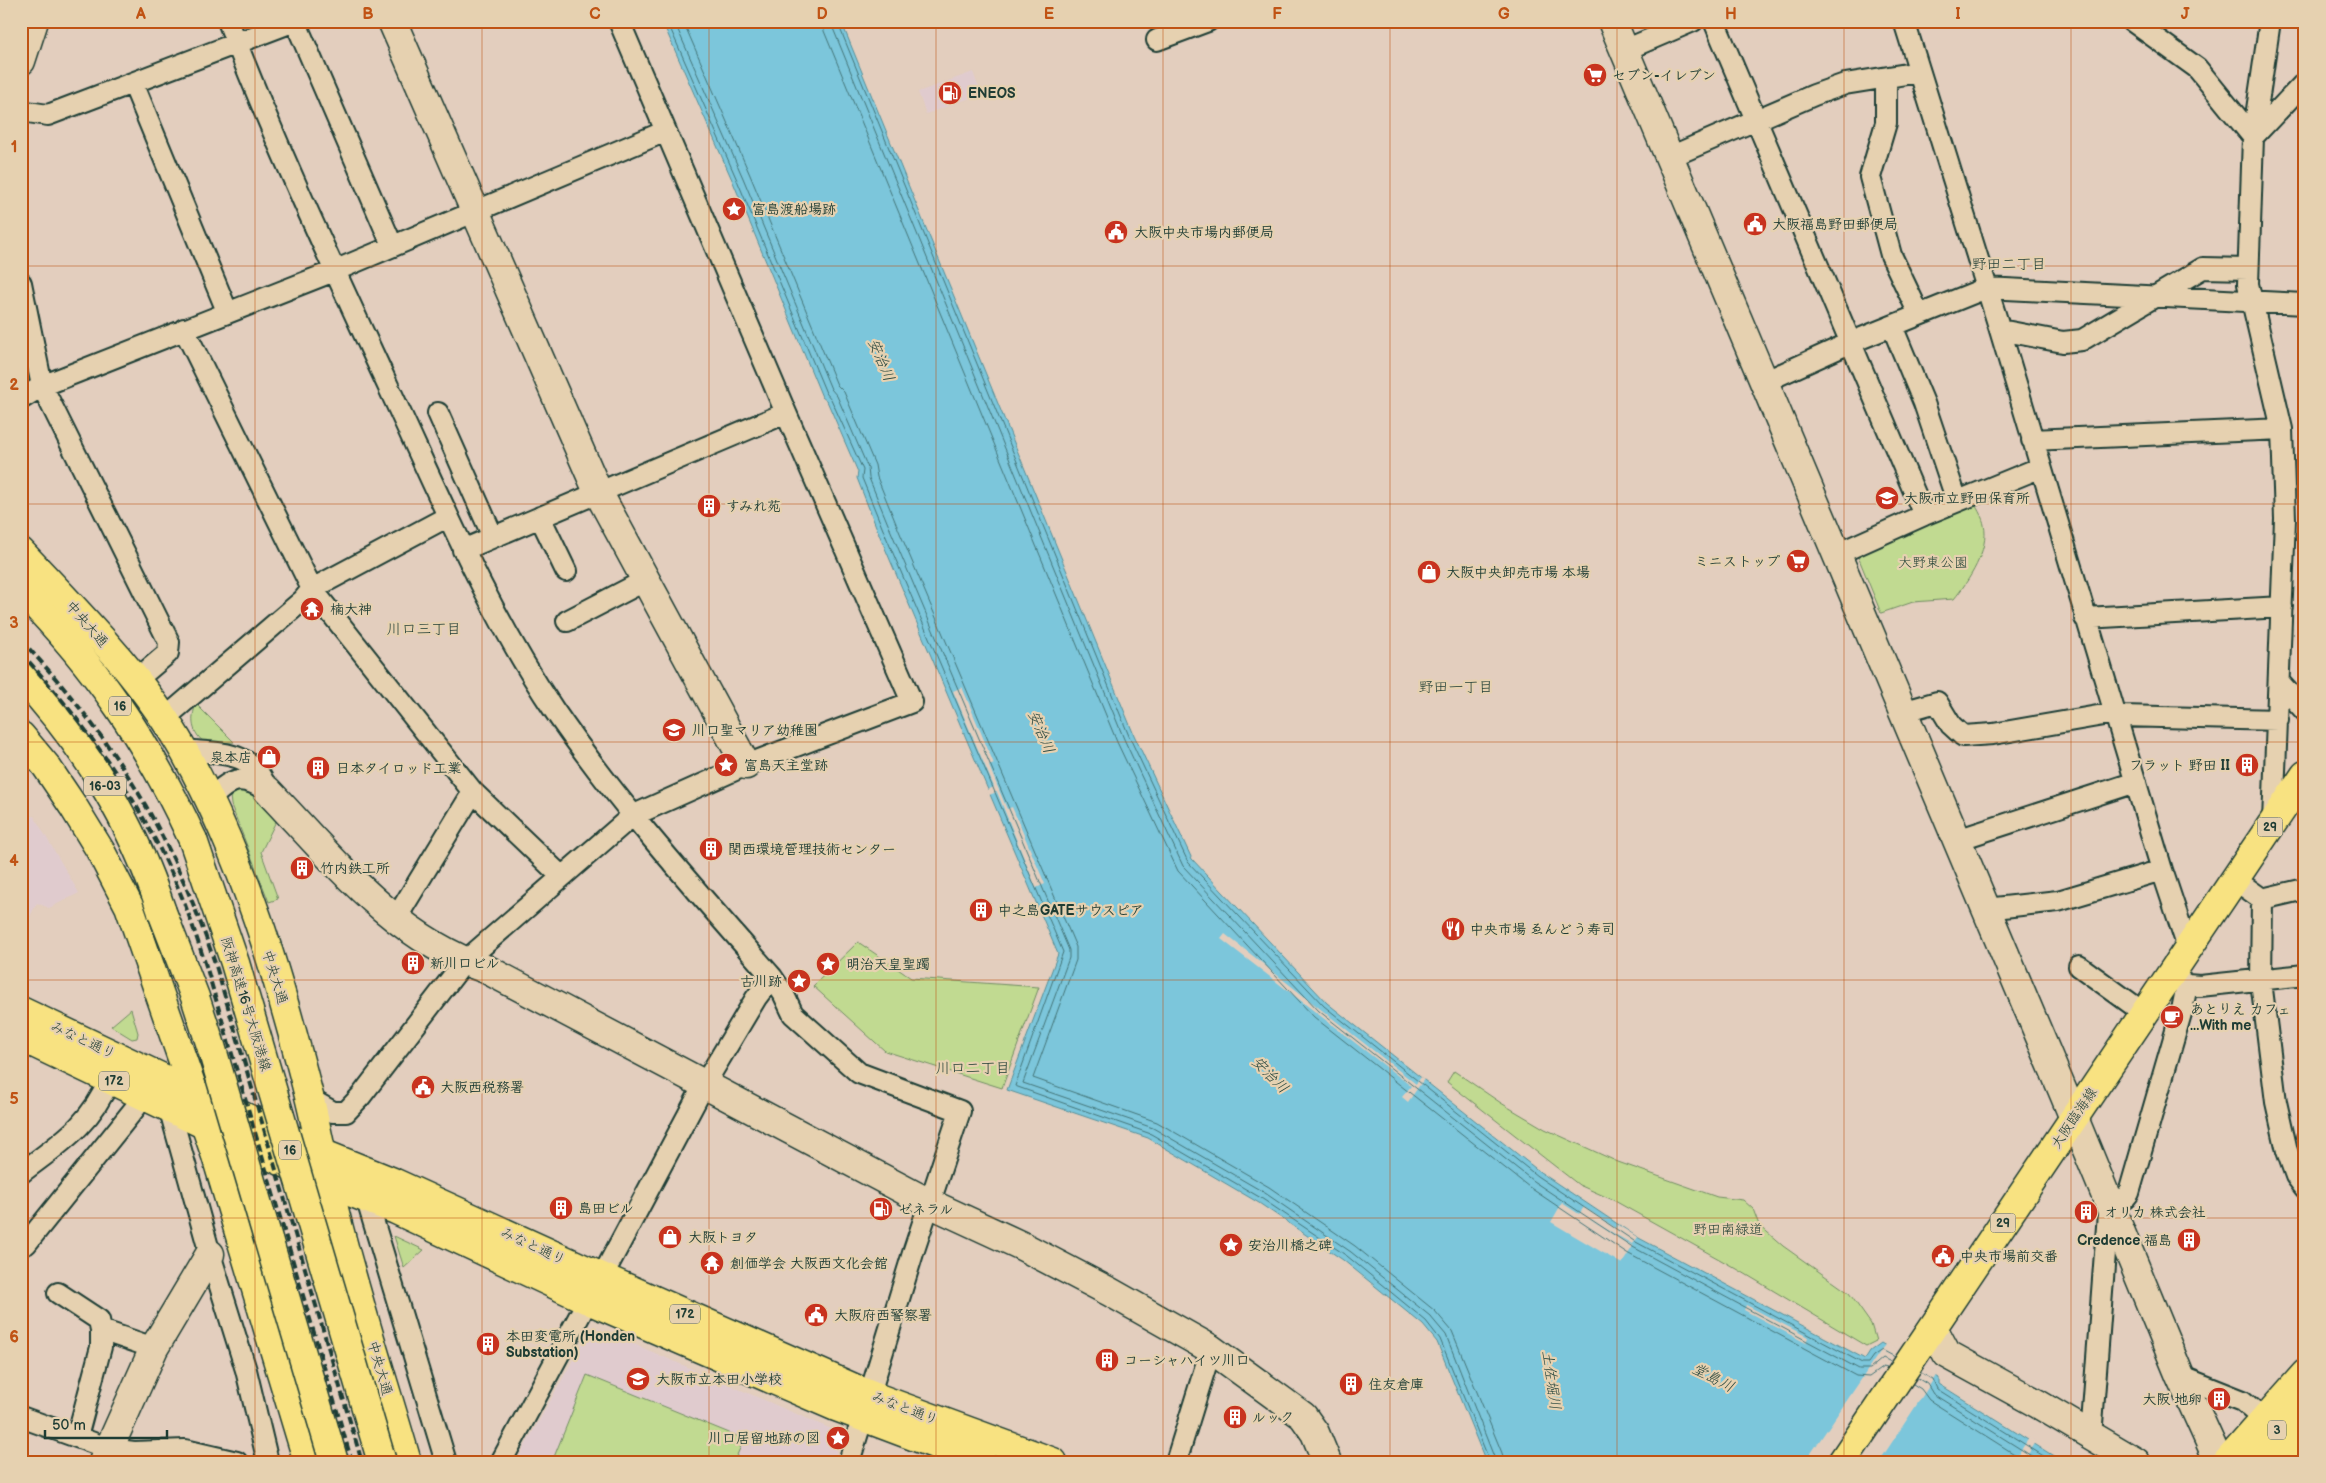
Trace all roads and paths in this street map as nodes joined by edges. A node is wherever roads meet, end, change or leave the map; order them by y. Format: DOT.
graph roads {
  1 [pos="34,21"];
  2 [pos="228,21"];
  3 [pos="295,21"];
  4 [pos="392,21"];
  5 [pos="619,21"];
  6 [pos="1162,21"];
  7 [pos="1208,21"];
  8 [pos="1612,21"];
  9 [pos="1693,21"];
  10 [pos="1714,21"];
  11 [pos="1904,21"];
  12 [pos="2132,21"];
  13 [pos="2270,21"];
  14 [pos="237,45"];
  15 [pos="1625,50"];
  16 [pos="22,59"];
  17 [pos="1919,72"];
  18 [pos="1886,78"];
  19 [pos="2305,82"];
  20 [pos="133,84"];
  21 [pos="21,111"];
  22 [pos="1756,120"];
  23 [pos="666,130"];
  24 [pos="2253,137"];
  25 [pos="1670,157"];
  26 [pos="474,212"];
  27 [pos="392,245"];
  28 [pos="2248,269"];
  29 [pos="334,271"];
  30 [pos="21,283"];
  31 [pos="1986,288"];
  32 [pos="2153,297"];
  33 [pos="2252,300"];
  34 [pos="2305,304"];
  35 [pos="227,311"];
  36 [pos="1919,314"];
  37 [pos="1892,326"];
  38 [pos="184,329"];
  39 [pos="2000,330"];
  40 [pos="1852,342"];
  41 [pos="1764,382"];
  42 [pos="42,386"];
  43 [pos="21,399"];
  44 [pos="438,413"];
  45 [pos="786,413"];
  46 [pos="2282,429"];
  47 [pos="2032,440"];
  48 [pos="2039,468"];
  49 [pos="598,492"];
  50 [pos="1957,502"];
  51 [pos="1924,515"];
  52 [pos="447,517"];
  53 [pos="540,517"];
  54 [pos="493,537"];
  55 [pos="463,550"];
  56 [pos="21,552"];
  57 [pos="1837,554"];
  58 [pos="566,571"];
  59 [pos="646,580"];
  60 [pos="312,589"];
  61 [pos="21,590"];
  62 [pos="2282,607"];
  63 [pos="21,615"];
  64 [pos="2086,618"];
  65 [pos="567,622"];
  66 [pos="21,676"];
  67 [pos="135,681"];
  68 [pos="2280,683"];
  69 [pos="21,704"];
  70 [pos="2305,711"];
  71 [pos="1902,712"];
  72 [pos="2115,712"];
  73 [pos="164,720"];
  74 [pos="2278,720"];
  75 [pos="21,736"];
  76 [pos="183,750"];
  77 [pos="746,765"];
  78 [pos="2305,775"];
  79 [pos="2136,782"];
  80 [pos="267,790"];
  81 [pos="473,792"];
  82 [pos="209,800"];
  83 [pos="632,816"];
  84 [pos="2273,822"];
  85 [pos="193,840"];
  86 [pos="1956,840"];
  87 [pos="2162,870"];
  88 [pos="561,876"];
  89 [pos="2234,879"];
  90 [pos="2305,889"];
  91 [pos="2262,899"];
  92 [pos="1986,910"];
  93 [pos="162,912"];
  94 [pos="395,920"];
  95 [pos="2188,948"];
  96 [pos="464,962"];
  97 [pos="2079,966"];
  98 [pos="2305,975"];
  99 [pos="772,977"];
  100 [pos="2179,980"];
  101 [pos="2261,981"];
  102 [pos="21,1011"];
  103 [pos="2144,1013"];
  104 [pos="21,1037"];
  105 [pos="110,1079"];
  106 [pos="704,1085"];
  107 [pos="140,1092"];
  108 [pos="195,1093"];
  109 [pos="310,1099"];
  110 [pos="169,1107"];
  111 [pos="2073,1118"];
  112 [pos="206,1126"];
  113 [pos="321,1153"];
  114 [pos="21,1173"];
  115 [pos="328,1183"];
  116 [pos="2305,1188"];
  117 [pos="366,1197"];
  118 [pos="2109,1200"];
  119 [pos="929,1203"];
  120 [pos="21,1242"];
  121 [pos="210,1254"];
  122 [pos="602,1278"];
  123 [pos="58,1293"];
  124 [pos="588,1300"];
  125 [pos="1933,1328"];
  126 [pos="101,1330"];
  127 [pos="154,1348"];
  128 [pos="1211,1349"];
  129 [pos="2305,1374"];
  130 [pos="2180,1376"];
  131 [pos="2305,1397"];
  132 [pos="866,1406"];
  133 [pos="21,1417"];
  134 [pos="2265,1420"];
  135 [pos="2305,1430"];
  136 [pos="77,1437"];
  137 [pos="2092,1437"];
  138 [pos="2305,1446"];
  139 [pos="106,1456"];
  140 [pos="237,1462"];
  141 [pos="268,1462"];
  142 [pos="308,1462"];
  143 [pos="334,1462"];
  144 [pos="382,1462"];
  145 [pos="407,1462"];
  146 [pos="446,1462"];
  147 [pos="500,1462"];
  148 [pos="849,1462"];
  149 [pos="982,1462"];
  150 [pos="1053,1462"];
  151 [pos="1176,1462"];
  152 [pos="1327,1462"];
  153 [pos="1842,1462"];
  154 [pos="2136,1462"];
  155 [pos="2219,1462"];
  156 [pos="2227,1462"];
  157 [pos="2250,1462"];
  158 [pos="2278,1462"];
  159 [pos="2291,1462"];
  1 -- 16 [label="street"];
  2 -- 14 [label="street"];
  3 -- 14 [label="street"];
  3 -- 27 [label="street"];
  4 -- 26 [label="street"];
  5 -- 23 [label="street"];
  6 -- 7 [label="street"];
  8 -- 15 [label="street"];
  9 -- 15 [label="street"];
  10 -- 22 [label="street"];
  11 -- 17 [label="street"];
  12 -- 24 [label="street"];
  13 -- 24 [label="street"];
  14 -- 20 [label="street"];
  14 -- 29 [label="street"];
  15 -- 25 [label="street"];
  17 -- 18 [label="street"];
  17 -- 31 [label="street"];
  18 -- 22 [label="street"];
  18 -- 36 [label="street"];
  19 -- 24 [label="street"];
  20 -- 21 [label="street"];
  20 -- 35 [label="street"];
  22 -- 25 [label="street"];
  22 -- 40 [label="street"];
  23 -- 26 [label="street"];
  23 -- 45 [label="street"];
  24 -- 28 [label="street"];
  25 -- 41 [label="street"];
  26 -- 27 [label="street"];
  26 -- 49 [label="street"];
  27 -- 29 [label="street"];
  28 -- 32 [label="street"];
  28 -- 33 [label="street"];
  29 -- 35 [label="street"];
  29 -- 52 [label="street"];
  30 -- 42 [label="street"];
  31 -- 32 [label="street"];
  31 -- 36 [label="street"];
  31 -- 39 [label="street"];
  32 -- 33 [label="street"];
  32 -- 39 [label="street"];
  33 -- 34 [label="street"];
  33 -- 46 [label="street"];
  35 -- 38 [label="street"];
  36 -- 37 [label="street"];
  37 -- 40 [label="street"];
  37 -- 50 [label="street"];
  38 -- 42 [label="street"];
  38 -- 60 [label="street"];
  39 -- 47 [label="street"];
  40 -- 41 [label="street"];
  40 -- 51 [label="street"];
  41 -- 57 [label="street"];
  42 -- 43 [label="street"];
  42 -- 67 [label="street"];
  44 -- 54 [label="street"];
  45 -- 49 [label="street"];
  45 -- 77 [label="street"];
  46 -- 47 [label="street"];
  46 -- 62 [label="street"];
  47 -- 48 [label="street"];
  48 -- 50 [label="street"];
  48 -- 64 [label="street"];
  49 -- 53 [label="street"];
  49 -- 59 [label="street"];
  50 -- 51 [label="street"];
  51 -- 57 [label="street"];
  52 -- 55 [label="street"];
  52 -- 60 [label="street"];
  53 -- 54 [label="street"];
  53 -- 58 [label="street"];
  54 -- 55 [label="street"];
  55 -- 83 [label="street"];
  56 -- 67 [label="main road, 中央大通"];
  57 -- 71 [label="street"];
  59 -- 65 [label="street"];
  59 -- 77 [label="street"];
  60 -- 73 [label="street"];
  60 -- 81 [label="street"];
  61 -- 85 [label="main road, 阪神高速16号大阪港線 / 16"];
  62 -- 64 [label="street"];
  62 -- 68 [label="street"];
  63 -- 85 [label="main road"];
  64 -- 72 [label="street"];
  66 -- 93 [label="main road, 16-03"];
  67 -- 73 [label="main road, 中央大通"];
  68 -- 70 [label="street"];
  68 -- 74 [label="street"];
  69 -- 93 [label="main road"];
  71 -- 72 [label="street"];
  71 -- 86 [label="street"];
  72 -- 74 [label="street"];
  72 -- 79 [label="street"];
  73 -- 76 [label="main road, 中央大通"];
  74 -- 84 [label="street"];
  75 -- 108 [label="main road"];
  76 -- 80 [label="street"];
  76 -- 82 [label="main road, 中央大通"];
  77 -- 83 [label="street"];
  78 -- 84 [label="main road, 大阪臨海線 / 29"];
  79 -- 86 [label="street"];
  79 -- 87 [label="street"];
  80 -- 82 [label="street"];
  80 -- 94 [label="street"];
  81 -- 88 [label="street"];
  81 -- 94 [label="street"];
  82 -- 109 [label="main road, 中央大通"];
  83 -- 88 [label="street"];
  83 -- 99 [label="street"];
  84 -- 89 [label="main road, 大阪臨海線 / 29"];
  85 -- 144 [label="main road, 阪神高速16号大阪港線 / 16, bridge"];
  86 -- 92 [label="street"];
  87 -- 92 [label="street"];
  87 -- 95 [label="street"];
  88 -- 96 [label="street"];
  89 -- 91 [label="street"];
  89 -- 95 [label="main road, 大阪臨海線 / 29"];
  90 -- 91 [label="street"];
  91 -- 101 [label="street"];
  92 -- 111 [label="street"];
  93 -- 143 [label="main road, bridge"];
  94 -- 96 [label="street"];
  95 -- 100 [label="main road, 大阪臨海線 / 29"];
  96 -- 106 [label="street"];
  96 -- 109 [label="street"];
  97 -- 103 [label="street"];
  98 -- 101 [label="street"];
  99 -- 106 [label="street"];
  99 -- 119 [label="street"];
  100 -- 101 [label="street"];
  100 -- 103 [label="main road, 大阪臨海線 / 29"];
  100 -- 118 [label="street"];
  101 -- 116 [label="street"];
  102 -- 108 [label="main road, みなと通り / 172"];
  103 -- 111 [label="main road, 大阪臨海線 / 29"];
  104 -- 105 [label="main road, みなと通り / 172"];
  105 -- 107 [label="main road, みなと通り / 172"];
  105 -- 114 [label="street"];
  106 -- 119 [label="street"];
  106 -- 122 [label="street"];
  107 -- 110 [label="main road, みなと通り / 172"];
  107 -- 120 [label="street"];
  108 -- 112 [label="main road"];
  108 -- 113 [label="main road, みなと通り / 172"];
  109 -- 113 [label="main road, 中央大通"];
  110 -- 112 [label="main road, みなと通り / 172"];
  110 -- 121 [label="street"];
  111 -- 118 [label="street"];
  111 -- 125 [label="main road, 大阪臨海線 / 29"];
  112 -- 115 [label="main road, みなと通り / 172"];
  112 -- 142 [label="main road"];
  113 -- 115 [label="main road, 中央大通"];
  113 -- 122 [label="main road, みなと通り / 172"];
  115 -- 117 [label="main road, みなと通り / 172"];
  115 -- 145 [label="main road, 中央大通"];
  117 -- 124 [label="main road, みなと通り / 172"];
  117 -- 146 [label="street"];
  118 -- 130 [label="street"];
  118 -- 137 [label="street"];
  119 -- 128 [label="street"];
  119 -- 132 [label="street"];
  121 -- 127 [label="street"];
  121 -- 141 [label="street"];
  122 -- 132 [label="main road, みなと通り / 172"];
  123 -- 126 [label="street"];
  124 -- 132 [label="main road, みなと通り / 172"];
  124 -- 147 [label="street"];
  125 -- 137 [label="street"];
  125 -- 153 [label="main road, 大阪臨海線 / 29"];
  126 -- 127 [label="street"];
  126 -- 136 [label="street"];
  127 -- 139 [label="street"];
  128 -- 151 [label="street"];
  128 -- 152 [label="street"];
  129 -- 134 [label="main road"];
  130 -- 134 [label="street"];
  130 -- 155 [label="street"];
  131 -- 157 [label="main road, 3"];
  132 -- 148 [label="street"];
  132 -- 149 [label="main road, みなと通り / 172"];
  132 -- 150 [label="main road, みなと通り / 172"];
  133 -- 136 [label="street"];
  134 -- 156 [label="main road"];
  135 -- 158 [label="main road, 3"];
  136 -- 139 [label="street"];
  137 -- 154 [label="street"];
  138 -- 159 [label="main road"];
  139 -- 140 [label="street"];
}
